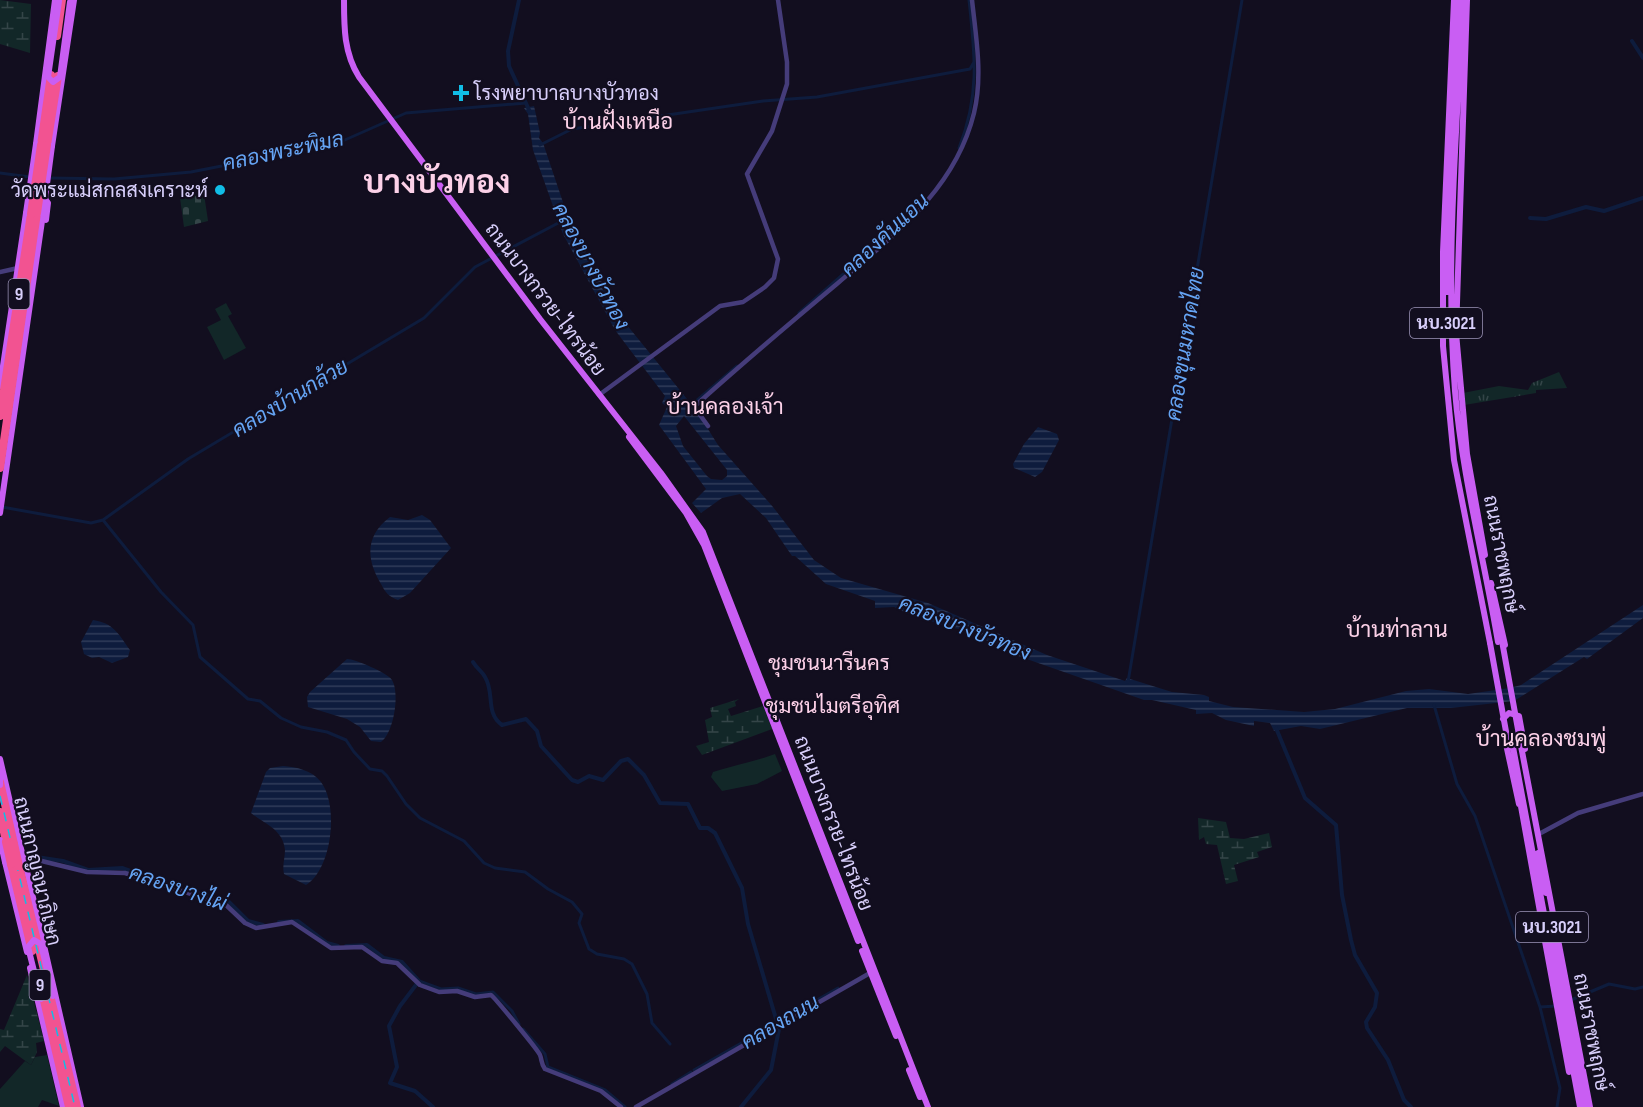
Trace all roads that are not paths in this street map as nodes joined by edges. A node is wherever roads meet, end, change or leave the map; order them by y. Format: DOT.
graph roads {
  1 [pos="65,0"];
  2 [pos="778,0"];
  3 [pos="972,0"];
  4 [pos="1456,0"];
  5 [pos="1465,0"];
  6 [pos="344,3"];
  7 [pos="58,109"];
  8 [pos="39,113"];
  9 [pos="44,145"];
  10 [pos="1461,150"];
  11 [pos="1456,177"];
  12 [pos="34,213"];
  13 [pos="21,249"];
  14 [pos="38,250"];
  15 [pos="18,268"];
  16 [pos="0,272"];
  17 [pos="26,286"];
  18 [pos="1443,302"];
  19 [pos="1451,316"];
  20 [pos="1446,325"];
  21 [pos="26,326"];
  22 [pos="8,330"];
  23 [pos="1456,333"];
  24 [pos="6,374"];
  25 [pos="0,386"];
  26 [pos="598,395"];
  27 [pos="0,416"];
  28 [pos="708,426"];
  29 [pos="10,439"];
  30 [pos="1469,466"];
  31 [pos="0,468"];
  32 [pos="0,476"];
  33 [pos="1462,484"];
  34 [pos="1469,491"];
  35 [pos="1462,504"];
  36 [pos="0,512"];
  37 [pos="1472,553"];
  38 [pos="1489,579"];
  39 [pos="1496,642"];
  40 [pos="1515,747"];
  41 [pos="0,759"];
  42 [pos="0,771"];
  43 [pos="3,788"];
  44 [pos="1643,794"];
  45 [pos="1532,801"];
  46 [pos="0,812"];
  47 [pos="1521,813"];
  48 [pos="1539,834"];
  49 [pos="10,843"];
  50 [pos="0,853"];
  51 [pos="26,857"];
  52 [pos="15,865"];
  53 [pos="1534,883"];
  54 [pos="1545,887"];
  55 [pos="1542,903"];
  56 [pos="1552,906"];
  57 [pos="17,911"];
  58 [pos="38,917"];
  59 [pos="856,931"];
  60 [pos="870,973"];
  61 [pos="1571,1049"];
  62 [pos="72,1067"];
  63 [pos="1582,1068"];
  64 [pos="54,1070"];
  65 [pos="1569,1074"];
  66 [pos="914,1077"];
  67 [pos="78,1097"];
  68 [pos="63,1107"];
  69 [pos="69,1107"];
  70 [pos="79,1107"];
  71 [pos="621,1107"];
  72 [pos="636,1107"];
  73 [pos="926,1107"];
  74 [pos="1578,1107"];
  75 [pos="1585,1107"];
  76 [pos="1590,1107"];
  1 -- 1 [label="main road, bridge"];
  1 -- 7 [label="main road"];
  1 -- 8 [label="main road"];
  1 -- 9 [label="highway, 9"];
  2 -- 26 [label="street"];
  3 -- 28 [label="street"];
  4 -- 18 [label="main road, ถนนราชพฤกษ์ / นบ.3021"];
  4 -- 20 [label="main road, ถนนราชพฤกษ์ / นบ.3021"];
  5 -- 10 [label="main road, ถนนราชพฤกษ์ / นบ.3021"];
  5 -- 11 [label="main road, ถนนราชพฤกษ์ / นบ.3021"];
  6 -- 26 [label="main road, ถนนบางกรวย-ไทรน้อย"];
  7 -- 8 [label="main road"];
  7 -- 9 [label="main road"];
  8 -- 9 [label="main road"];
  9 -- 12 [label="highway, 9, bridge"];
  10 -- 11 [label="main road"];
  10 -- 23 [label="main road, ถนนราชพฤกษ์ / นบ.3021"];
  11 -- 19 [label="main road, ถนนราชพฤกษ์ / นบ.3021"];
  12 -- 13 [label="main road"];
  12 -- 14 [label="main road"];
  12 -- 17 [label="highway, 9"];
  12 -- 24 [label="highway, 9"];
  13 -- 14 [label="main road"];
  13 -- 15 [label="main road"];
  14 -- 21 [label="main road"];
  15 -- 16 [label="street"];
  15 -- 22 [label="main road"];
  17 -- 21 [label="highway"];
  17 -- 31 [label="highway, 9"];
  18 -- 20 [label="main road"];
  18 -- 35 [label="main road, ถนนราชพฤกษ์ / นบ.3021"];
  19 -- 23 [label="main road"];
  19 -- 34 [label="main road, ถนนราชพฤกษ์ / นบ.3021"];
  20 -- 33 [label="main road, ถนนราชพฤกษ์ / นบ.3021"];
  21 -- 29 [label="main road"];
  22 -- 24 [label="highway"];
  22 -- 25 [label="main road"];
  23 -- 30 [label="main road, ถนนราชพฤกษ์ / นบ.3021"];
  24 -- 27 [label="highway, 9"];
  26 -- 59 [label="main road, ถนนบางกรวย-ไทรน้อย"];
  29 -- 32 [label="highway"];
  29 -- 36 [label="main road"];
  30 -- 34 [label="main road"];
  30 -- 38 [label="main road, ถนนราชพฤกษ์ / นบ.3021"];
  33 -- 35 [label="main road"];
  33 -- 39 [label="main road, ถนนราชพฤกษ์ / นบ.3021"];
  34 -- 39 [label="main road, ถนนราชพฤกษ์ / นบ.3021"];
  35 -- 37 [label="main road, ถนนราชพฤกษ์ / นบ.3021"];
  37 -- 38 [label="main road"];
  37 -- 39 [label="main road, ถนนราชพฤกษ์ / นบ.3021"];
  38 -- 39 [label="main road, ถนนราชพฤกษ์ / นบ.3021"];
  39 -- 40 [label="main road, ถนนราชพฤกษ์ / นบ.3021, bridge"];
  40 -- 45 [label="main road, ถนนราชพฤกษ์ / นบ.3021"];
  40 -- 47 [label="main road, ถนนราชพฤกษ์ / นบ.3021"];
  40 -- 54 [label="main road, ถนนราชพฤกษ์ / นบ.3021"];
  40 -- 55 [label="main road, ถนนราชพฤกษ์ / นบ.3021"];
  41 -- 43 [label="main road"];
  42 -- 43 [label="main road, bridge"];
  43 -- 49 [label="highway, ถนนกาญจนาภิเษก / 9"];
  44 -- 48 [label="street"];
  45 -- 47 [label="main road"];
  45 -- 48 [label="main road, ถนนราชพฤกษ์ / นบ.3021"];
  46 -- 49 [label="highway, ถนนกาญจนาภิเษก / 9"];
  47 -- 53 [label="main road, ถนนราชพฤกษ์ / นบ.3021"];
  48 -- 56 [label="main road, ถนนราชพฤกษ์ / นบ.3021"];
  49 -- 52 [label="highway, ถนนกาญจนาภิเษก / 9, bridge"];
  49 -- 52 [label="main road, bridge"];
  50 -- 51 [label="street"];
  50 -- 57 [label="main road"];
  51 -- 58 [label="main road"];
  51 -- 71 [label="street"];
  52 -- 57 [label="main road"];
  52 -- 58 [label="main road"];
  52 -- 69 [label="highway, ถนนกาญจนาภิเษก / 9"];
  52 -- 70 [label="highway, ถนนกาญจนาภิเษก / 9"];
  53 -- 55 [label="main road"];
  53 -- 65 [label="main road, ถนนราชพฤกษ์ / นบ.3021"];
  54 -- 56 [label="main road"];
  54 -- 61 [label="main road, ถนนราชพฤกษ์ / นบ.3021"];
  55 -- 61 [label="main road, ถนนราชพฤกษ์ / นบ.3021"];
  56 -- 63 [label="main road, ถนนราชพฤกษ์ / นบ.3021"];
  57 -- 64 [label="main road"];
  58 -- 62 [label="main road"];
  59 -- 60 [label="main road, ถนนบางกรวย-ไทรน้อย"];
  59 -- 66 [label="main road, ถนนบางกรวย-ไทรน้อย"];
  60 -- 66 [label="main road, ถนนบางกรวย-ไทรน้อย"];
  60 -- 72 [label="street"];
  61 -- 63 [label="main road"];
  61 -- 65 [label="main road"];
  61 -- 74 [label="main road, ถนนราชพฤกษ์ / นบ.3021"];
  61 -- 75 [label="main road, ถนนราชพฤกษ์ / นบ.3021"];
  62 -- 64 [label="main road, bridge"];
  62 -- 67 [label="main road"];
  63 -- 76 [label="main road, ถนนราชพฤกษ์ / นบ.3021"];
  64 -- 68 [label="main road"];
  65 -- 74 [label="main road, ถนนราชพฤกษ์ / นบ.3021"];
  66 -- 73 [label="main road, ถนนบางกรวย-ไทรน้อย"];
  67 -- 70 [label="highway"];
}
